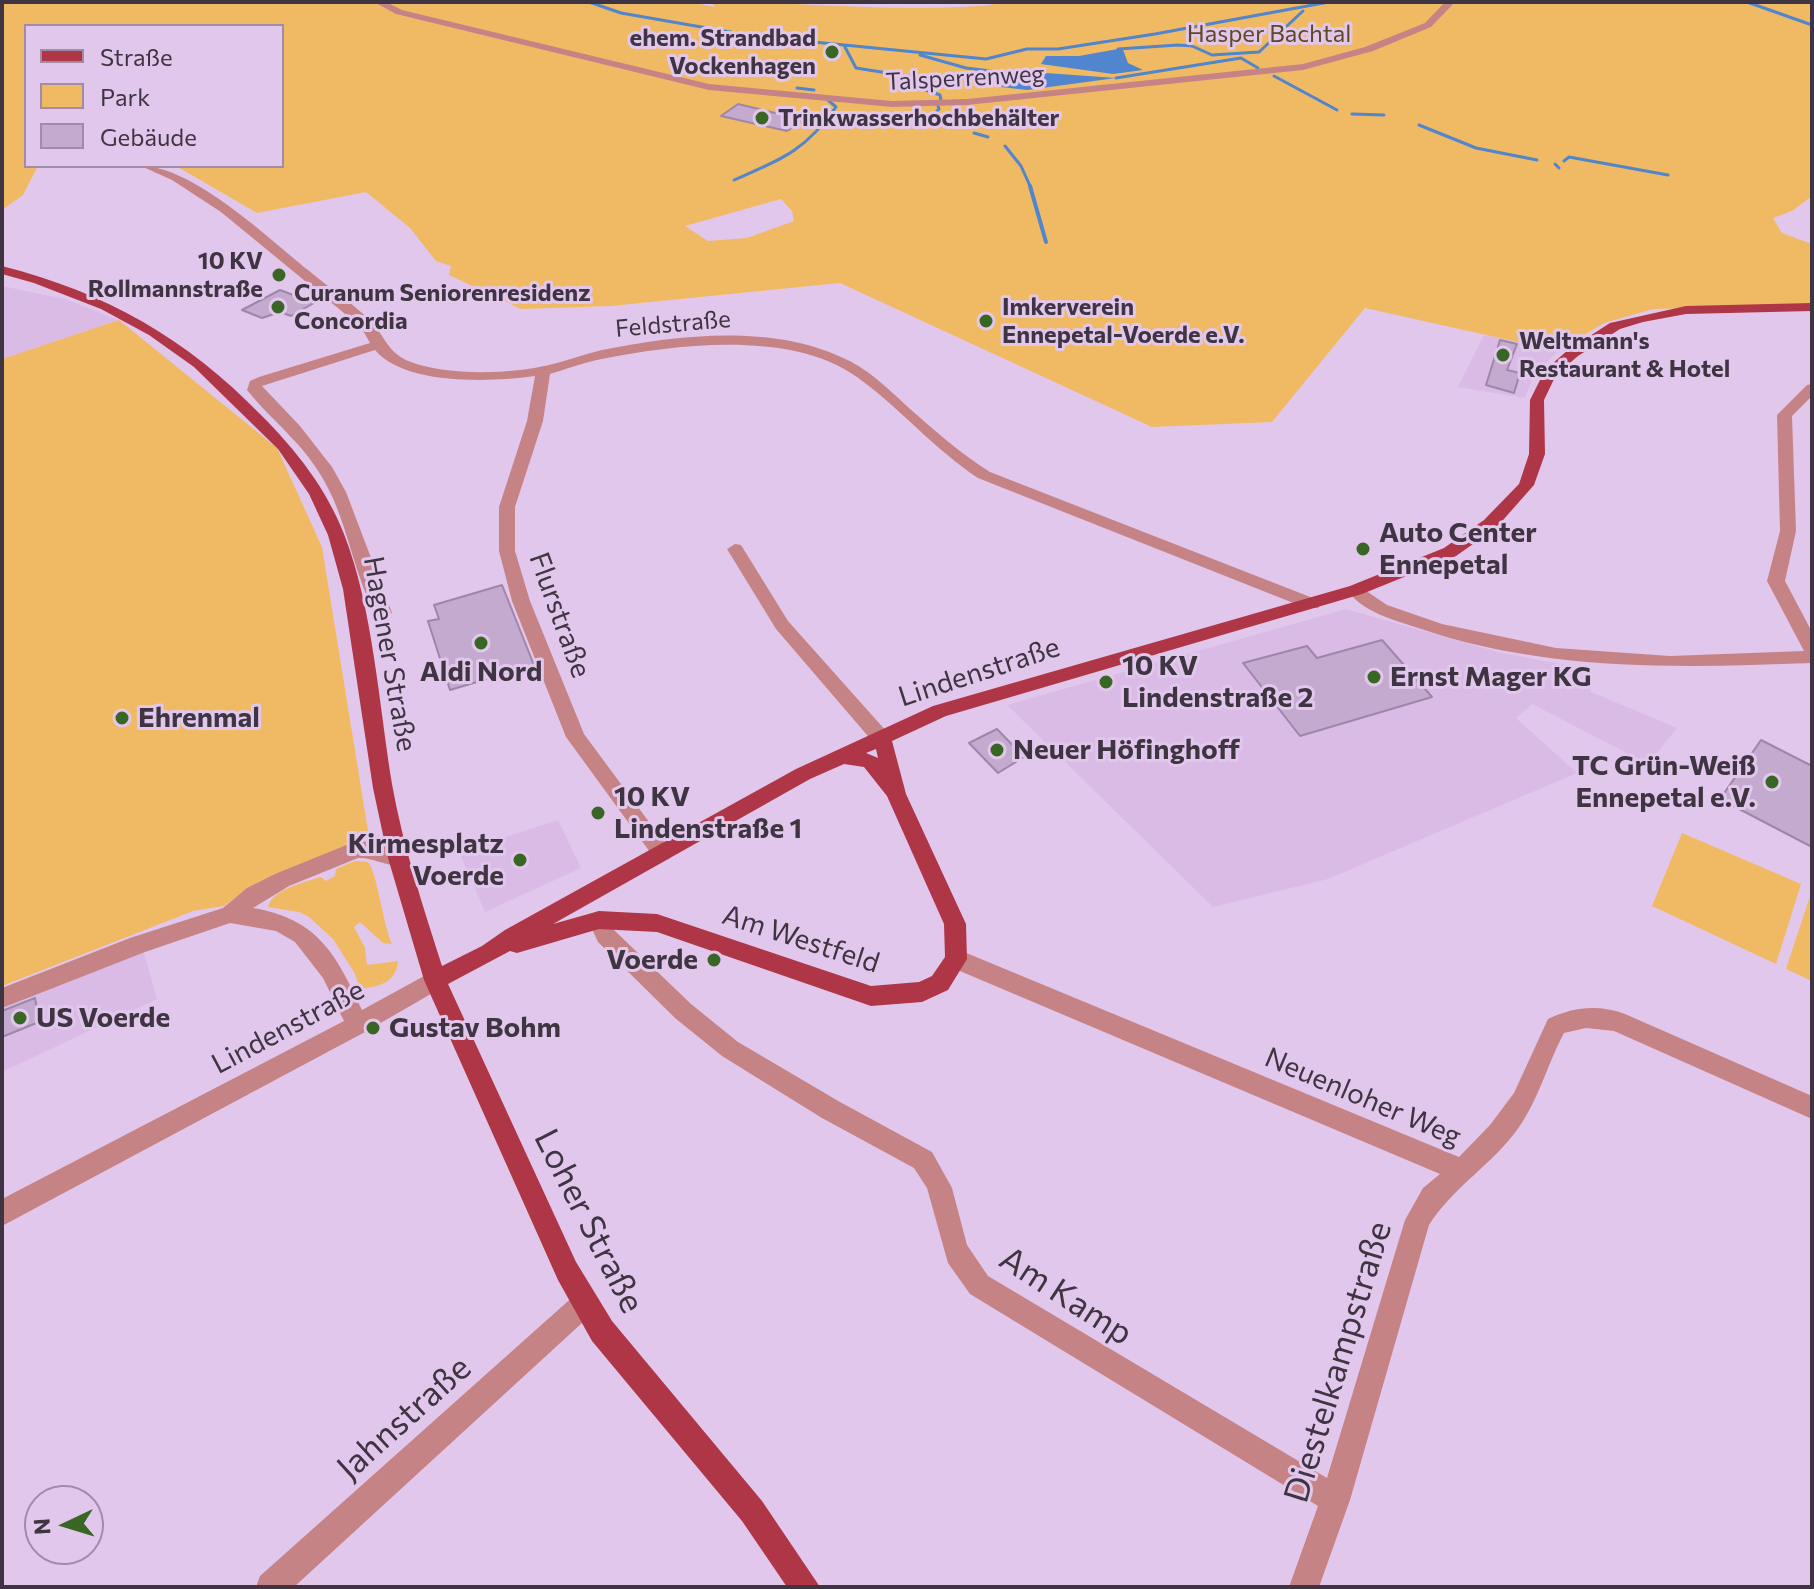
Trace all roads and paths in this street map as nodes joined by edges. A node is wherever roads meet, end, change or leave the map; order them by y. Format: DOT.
graph roads {
  1 [pos="379,2"];
  2 [pos="1450,2"];
  3 [pos="152,168"];
  4 [pos="2,270"];
  5 [pos="1812,307"];
  6 [pos="378,345"];
  7 [pos="543,371"];
  8 [pos="1812,388"];
  9 [pos="735,549"];
  10 [pos="1356,590"];
  11 [pos="1312,604"];
  12 [pos="383,613"];
  13 [pos="1812,649"];
  14 [pos="1812,657"];
  15 [pos="880,737"];
  16 [pos="841,756"];
  17 [pos="896,794"];
  18 [pos="662,853"];
  19 [pos="398,858"];
  20 [pos="598,888"];
  21 [pos="230,914"];
  22 [pos="599,920"];
  23 [pos="490,953"];
  24 [pos="956,959"];
  25 [pos="435,980"];
  26 [pos="2,998"];
  27 [pos="357,1025"];
  28 [pos="1812,1108"];
  29 [pos="1462,1171"];
  30 [pos="2,1213"];
  31 [pos="585,1303"];
  32 [pos="1335,1500"];
  33 [pos="271,1587"];
  34 [pos="805,1587"];
  35 [pos="1304,1587"];
  1 -- 2 [label="street, Talsperrenweg"];
  3 -- 6 [label="street, Feldstraße"];
  4 -- 19 [label="main road, Hagener Straße"];
  5 -- 10 [label="main road, Lindenstraße"];
  6 -- 7 [label="street, Feldstraße"];
  6 -- 12 [label="street"];
  7 -- 11 [label="street, Feldstraße"];
  7 -- 18 [label="street, Flurstraße"];
  8 -- 13 [label="street"];
  9 -- 15 [label="street"];
  10 -- 11 [label="main road, Lindenstraße"];
  10 -- 14 [label="street"];
  11 -- 15 [label="main road, Lindenstraße"];
  15 -- 16 [label="main road, Lindenstraße"];
  15 -- 17 [label="main road"];
  16 -- 17 [label="main road"];
  16 -- 18 [label="main road, Lindenstraße"];
  17 -- 24 [label="main road"];
  18 -- 20 [label="main road, Lindenstraße"];
  19 -- 21 [label="street"];
  19 -- 25 [label="main road, Hagener Straße"];
  20 -- 22 [label="main road"];
  20 -- 23 [label="main road, Lindenstraße"];
  21 -- 26 [label="street"];
  21 -- 27 [label="street"];
  22 -- 23 [label="main road, Am Westfeld"];
  22 -- 24 [label="main road, Am Westfeld"];
  22 -- 32 [label="street, Am Kamp"];
  23 -- 25 [label="main road, Lindenstraße"];
  24 -- 29 [label="street, Neuenloher Weg"];
  25 -- 27 [label="street, Lindenstraße"];
  25 -- 31 [label="main road, Loher Straße"];
  27 -- 30 [label="street, Lindenstraße"];
  28 -- 29 [label="street, Neuenloher Weg"];
  29 -- 32 [label="street, Diestelkampstraße"];
  31 -- 33 [label="street, Jahnstraße"];
  31 -- 34 [label="main road, Loher Straße"];
  32 -- 35 [label="street, Diestelkampstraße"];
}
